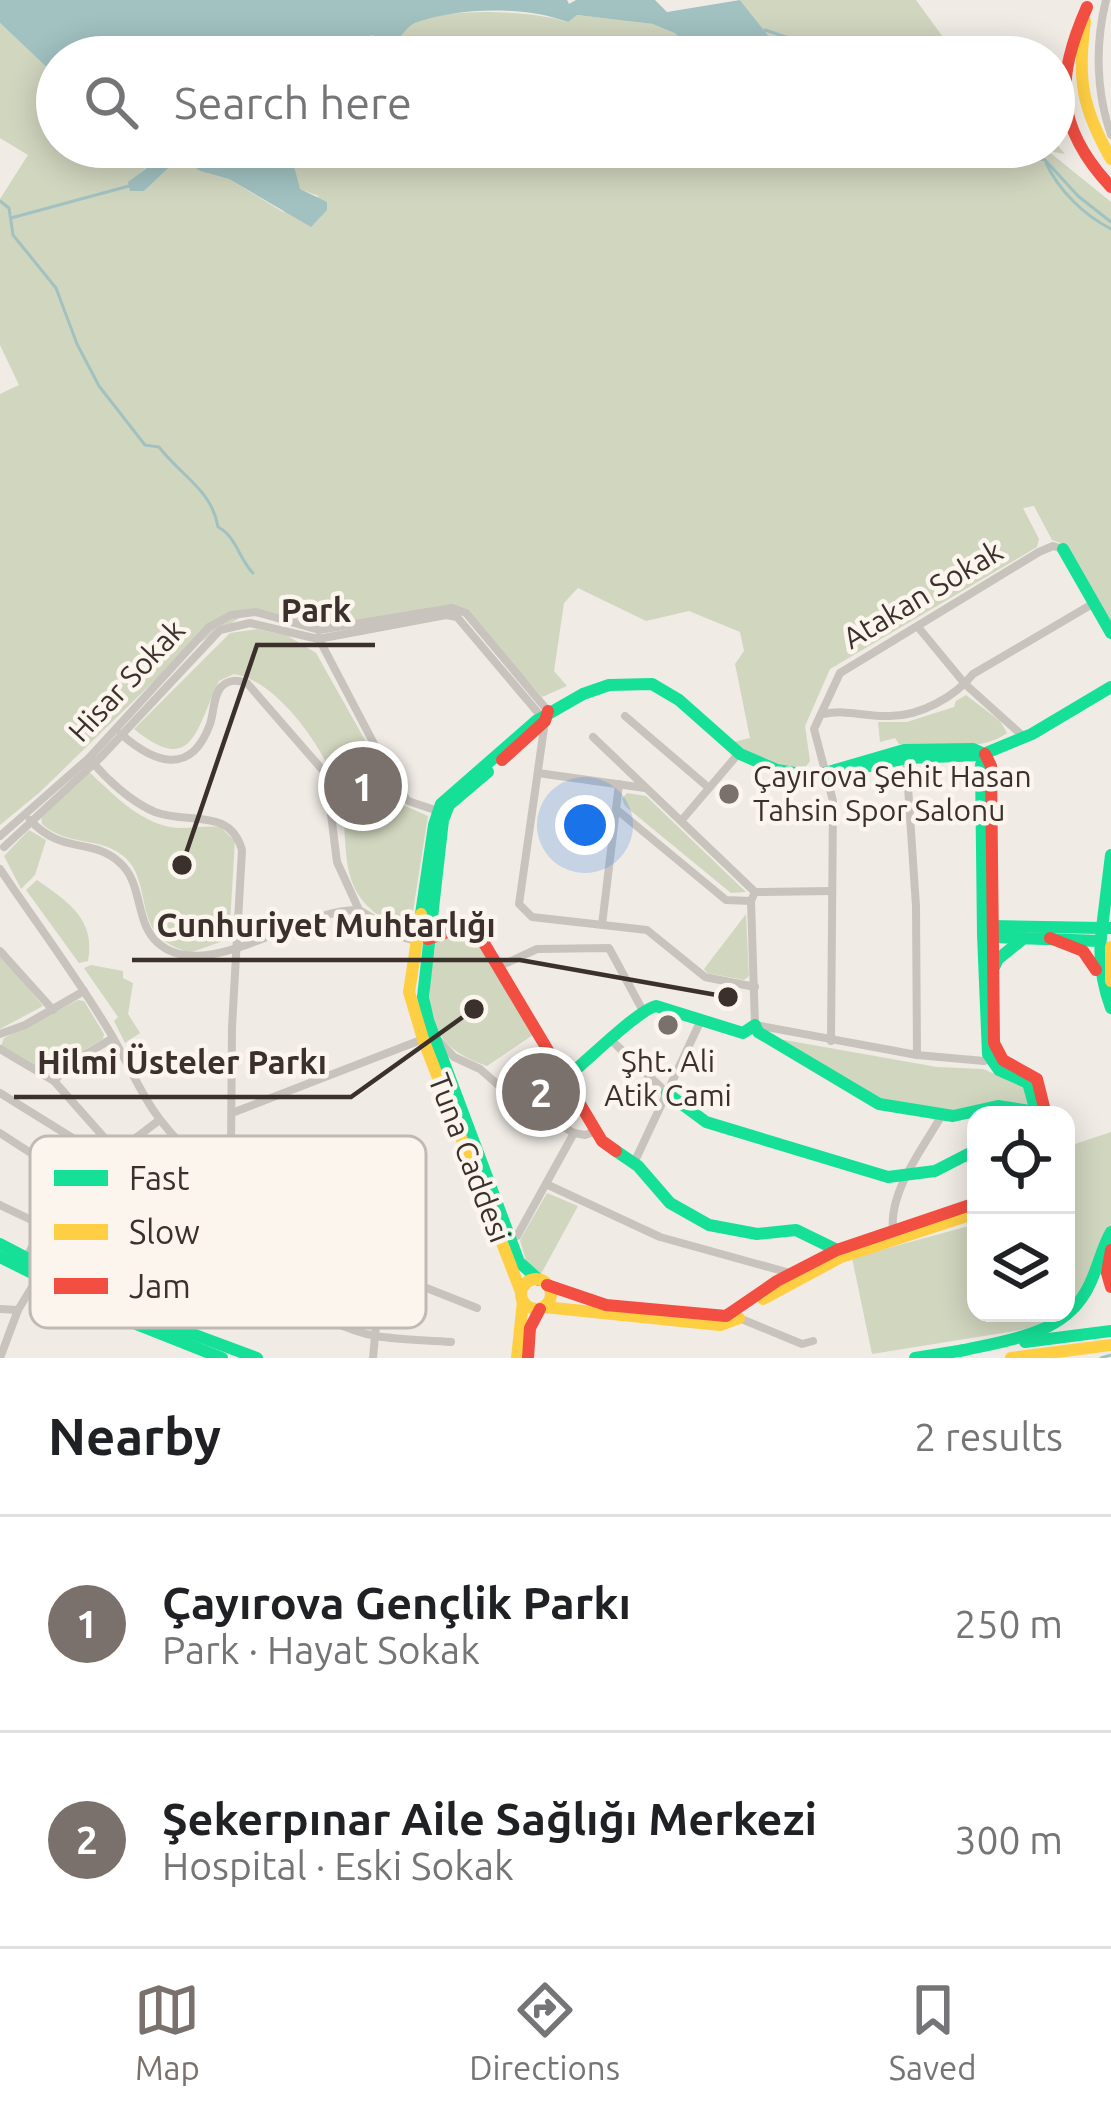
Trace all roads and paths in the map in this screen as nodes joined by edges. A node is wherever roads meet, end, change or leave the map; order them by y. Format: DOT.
graph roads {
  1 [pos="1104,3"];
  2 [pos="1088,4"];
  3 [pos="1072,36"];
  4 [pos="1079,82"];
  5 [pos="1075,83"];
  6 [pos="1111,135"];
  7 [pos="1075,136"];
  8 [pos="1111,160"];
  9 [pos="1098,172"];
  10 [pos="1111,187"];
  11 [pos="1063,549"];
  12 [pos="1094,603"];
  13 [pos="918,627"];
  14 [pos="1111,633"];
  15 [pos="318,635"];
  16 [pos="965,684"];
  17 [pos="1111,687"];
  18 [pos="821,714"];
  19 [pos="545,716"];
  20 [pos="625,716"];
  21 [pos="117,732"];
  22 [pos="592,737"];
  23 [pos="1024,737"];
  24 [pos="739,753"];
  25 [pos="905,754"];
  26 [pos="986,754"];
  27 [pos="91,761"];
  28 [pos="538,773"];
  29 [pos="824,773"];
  30 [pos="619,784"];
  31 [pos="646,788"];
  32 [pos="709,788"];
  33 [pos="616,809"];
  34 [pos="442,812"];
  35 [pos="30,820"];
  36 [pos="681,821"];
  37 [pos="1,844"];
  38 [pos="1111,855"];
  39 [pos="0,869"];
  40 [pos="4,883"];
  41 [pos="831,891"];
  42 [pos="992,895"];
  43 [pos="753,897"];
  44 [pos="359,910"];
  45 [pos="602,926"];
  46 [pos="989,932"];
  47 [pos="1022,933"];
  48 [pos="1107,937"];
  49 [pos="1050,938"];
  50 [pos="423,940"];
  51 [pos="237,946"];
  52 [pos="0,951"];
  53 [pos="500,966"];
  54 [pos="992,971"];
  55 [pos="755,987"];
  56 [pos="84,992"];
  57 [pos="1109,995"];
  58 [pos="642,1009"];
  59 [pos="53,1010"];
  60 [pos="702,1018"];
  61 [pos="755,1025"];
  62 [pos="0,1034"];
  63 [pos="428,1037"];
  64 [pos="113,1038"];
  65 [pos="831,1040"];
  66 [pos="611,1041"];
  67 [pos="0,1049"];
  68 [pos="917,1055"];
  69 [pos="994,1057"];
  70 [pos="567,1077"];
  71 [pos="54,1081"];
  72 [pos="0,1093"];
  73 [pos="667,1093"];
  74 [pos="1039,1106"];
  75 [pos="232,1113"];
  76 [pos="967,1114"];
  77 [pos="942,1115"];
  78 [pos="158,1121"];
  79 [pos="596,1131"];
  80 [pos="0,1133"];
  81 [pos="574,1133"];
  82 [pos="73,1136"];
  83 [pos="103,1136"];
  84 [pos="138,1136"];
  85 [pos="174,1136"];
  86 [pos="232,1136"];
  87 [pos="30,1152"];
  88 [pos="967,1158"];
  89 [pos="634,1163"];
  90 [pos="905,1178"];
  91 [pos="546,1184"];
  92 [pos="0,1204"];
  93 [pos="967,1206"];
  94 [pos="973,1214"];
  95 [pos="30,1220"];
  96 [pos="893,1230"];
  97 [pos="1111,1232"];
  98 [pos="506,1242"];
  99 [pos="0,1244"];
  100 [pos="30,1250"];
  101 [pos="1111,1250"];
  102 [pos="839,1254"];
  103 [pos="27,1256"];
  104 [pos="0,1257"];
  105 [pos="30,1258"];
  106 [pos="30,1271"];
  107 [pos="791,1273"];
  108 [pos="543,1283"];
  109 [pos="1111,1287"];
  110 [pos="426,1288"];
  111 [pos="30,1290"];
  112 [pos="522,1297"];
  113 [pos="477,1308"];
  114 [pos="542,1308"];
  115 [pos="0,1309"];
  116 [pos="18,1310"];
  117 [pos="736,1316"];
  118 [pos="151,1328"];
  119 [pos="348,1328"];
  120 [pos="377,1328"];
  121 [pos="1111,1331"];
  122 [pos="376,1336"];
  123 [pos="813,1341"];
  124 [pos="451,1342"];
  125 [pos="1111,1345"];
  126 [pos="191,1348"];
  127 [pos="959,1351"];
  128 [pos="0,1358"];
  129 [pos="222,1358"];
  130 [pos="257,1358"];
  131 [pos="373,1358"];
  132 [pos="517,1358"];
  133 [pos="528,1358"];
  134 [pos="915,1358"];
  135 [pos="1011,1358"];
  1 -- 2 [label="street"];
  1 -- 6 [label="street"];
  2 -- 3 [label="main road"];
  2 -- 4 [label="main road"];
  4 -- 5 [label="street"];
  4 -- 8 [label="main road"];
  7 -- 9 [label="main road"];
  8 -- 9 [label="main road"];
  9 -- 10 [label="main road"];
  11 -- 12 [label="main road"];
  11 -- 13 [label="street, Atakan Sokak"];
  12 -- 14 [label="main road"];
  12 -- 16 [label="street"];
  13 -- 16 [label="street"];
  13 -- 18 [label="street, Atakan Sokak"];
  15 -- 19 [label="street, Hisar Sokak"];
  15 -- 21 [label="street, Hisar Sokak"];
  15 -- 34 [label="street"];
  16 -- 18 [label="street"];
  16 -- 23 [label="street"];
  17 -- 23 [label="main road"];
  18 -- 29 [label="street"];
  19 -- 24 [label="main road"];
  19 -- 28 [label="street"];
  19 -- 34 [label="main road"];
  20 -- 32 [label="street"];
  21 -- 27 [label="street, Hisar Sokak"];
  21 -- 44 [label="street"];
  22 -- 31 [label="street"];
  23 -- 26 [label="main road"];
  24 -- 29 [label="main road"];
  24 -- 32 [label="street"];
  25 -- 26 [label="main road"];
  25 -- 29 [label="main road"];
  25 -- 68 [label="street"];
  26 -- 42 [label="main road"];
  26 -- 46 [label="main road"];
  27 -- 35 [label="street, Hisar Sokak"];
  27 -- 37 [label="street, Hisar Sokak"];
  27 -- 51 [label="street"];
  28 -- 30 [label="street"];
  28 -- 45 [label="street"];
  29 -- 41 [label="street"];
  30 -- 31 [label="street"];
  30 -- 33 [label="street"];
  31 -- 36 [label="street"];
  32 -- 36 [label="street"];
  33 -- 43 [label="street"];
  33 -- 45 [label="street"];
  34 -- 50 [label="main road, Tuna Caddesi"];
  35 -- 37 [label="street, Hisar Sokak"];
  35 -- 51 [label="street"];
  36 -- 43 [label="street"];
  38 -- 48 [label="main road"];
  39 -- 40 [label="street"];
  40 -- 56 [label="street"];
  41 -- 43 [label="street"];
  41 -- 65 [label="street"];
  42 -- 46 [label="main road"];
  42 -- 47 [label="main road"];
  43 -- 55 [label="street"];
  44 -- 50 [label="street"];
  44 -- 51 [label="street"];
  45 -- 55 [label="street"];
  46 -- 47 [label="main road"];
  46 -- 54 [label="main road"];
  46 -- 69 [label="main road"];
  47 -- 48 [label="main road"];
  47 -- 49 [label="main road"];
  47 -- 54 [label="main road"];
  48 -- 49 [label="main road"];
  48 -- 57 [label="main road"];
  49 -- 57 [label="main road"];
  50 -- 53 [label="main road"];
  50 -- 63 [label="main road, Tuna Caddesi"];
  51 -- 75 [label="street"];
  52 -- 59 [label="street"];
  53 -- 58 [label="street"];
  53 -- 70 [label="main road"];
  54 -- 69 [label="main road"];
  55 -- 61 [label="street"];
  56 -- 59 [label="street"];
  56 -- 64 [label="street"];
  58 -- 60 [label="main road"];
  58 -- 66 [label="main road"];
  59 -- 62 [label="street"];
  60 -- 61 [label="main road"];
  60 -- 73 [label="street"];
  61 -- 65 [label="street"];
  61 -- 77 [label="main road"];
  63 -- 75 [label="street"];
  63 -- 81 [label="street"];
  63 -- 98 [label="main road, Tuna Caddesi"];
  64 -- 71 [label="street"];
  64 -- 78 [label="street"];
  65 -- 68 [label="street"];
  66 -- 70 [label="main road"];
  66 -- 73 [label="street"];
  67 -- 71 [label="street"];
  68 -- 69 [label="street"];
  69 -- 74 [label="main road"];
  70 -- 79 [label="main road"];
  71 -- 83 [label="street"];
  72 -- 82 [label="street"];
  73 -- 89 [label="street"];
  73 -- 90 [label="main road"];
  75 -- 86 [label="street"];
  76 -- 77 [label="main road"];
  77 -- 90 [label="street"];
  78 -- 84 [label="street"];
  78 -- 85 [label="street"];
  79 -- 81 [label="street"];
  79 -- 89 [label="main road"];
  80 -- 87 [label="street"];
  81 -- 91 [label="street"];
  88 -- 90 [label="main road"];
  89 -- 102 [label="main road"];
  90 -- 96 [label="street"];
  91 -- 98 [label="street"];
  91 -- 107 [label="street"];
  92 -- 95 [label="street"];
  93 -- 96 [label="main road"];
  94 -- 102 [label="main road"];
  96 -- 102 [label="main road"];
  97 -- 127 [label="main road"];
  98 -- 108 [label="main road, Tuna Caddesi"];
  98 -- 112 [label="main road, Tuna Caddesi"];
  99 -- 103 [label="main road"];
  100 -- 103 [label="street"];
  101 -- 109 [label="main road"];
  102 -- 107 [label="main road"];
  102 -- 117 [label="main road"];
  103 -- 105 [label="main road"];
  104 -- 106 [label="main road"];
  107 -- 117 [label="main road"];
  108 -- 112 [label="main road"];
  108 -- 114 [label="main road"];
  108 -- 117 [label="main road"];
  110 -- 113 [label="street"];
  111 -- 116 [label="street"];
  112 -- 114 [label="main road"];
  112 -- 132 [label="main road"];
  114 -- 117 [label="main road"];
  114 -- 133 [label="main road"];
  115 -- 116 [label="street"];
  116 -- 128 [label="street"];
  117 -- 123 [label="street"];
  118 -- 126 [label="main road"];
  119 -- 122 [label="street"];
  120 -- 122 [label="street"];
  121 -- 127 [label="main road"];
  122 -- 124 [label="street"];
  122 -- 131 [label="street"];
  125 -- 135 [label="main road"];
  126 -- 129 [label="main road"];
  126 -- 130 [label="main road"];
  127 -- 134 [label="main road"];
}
